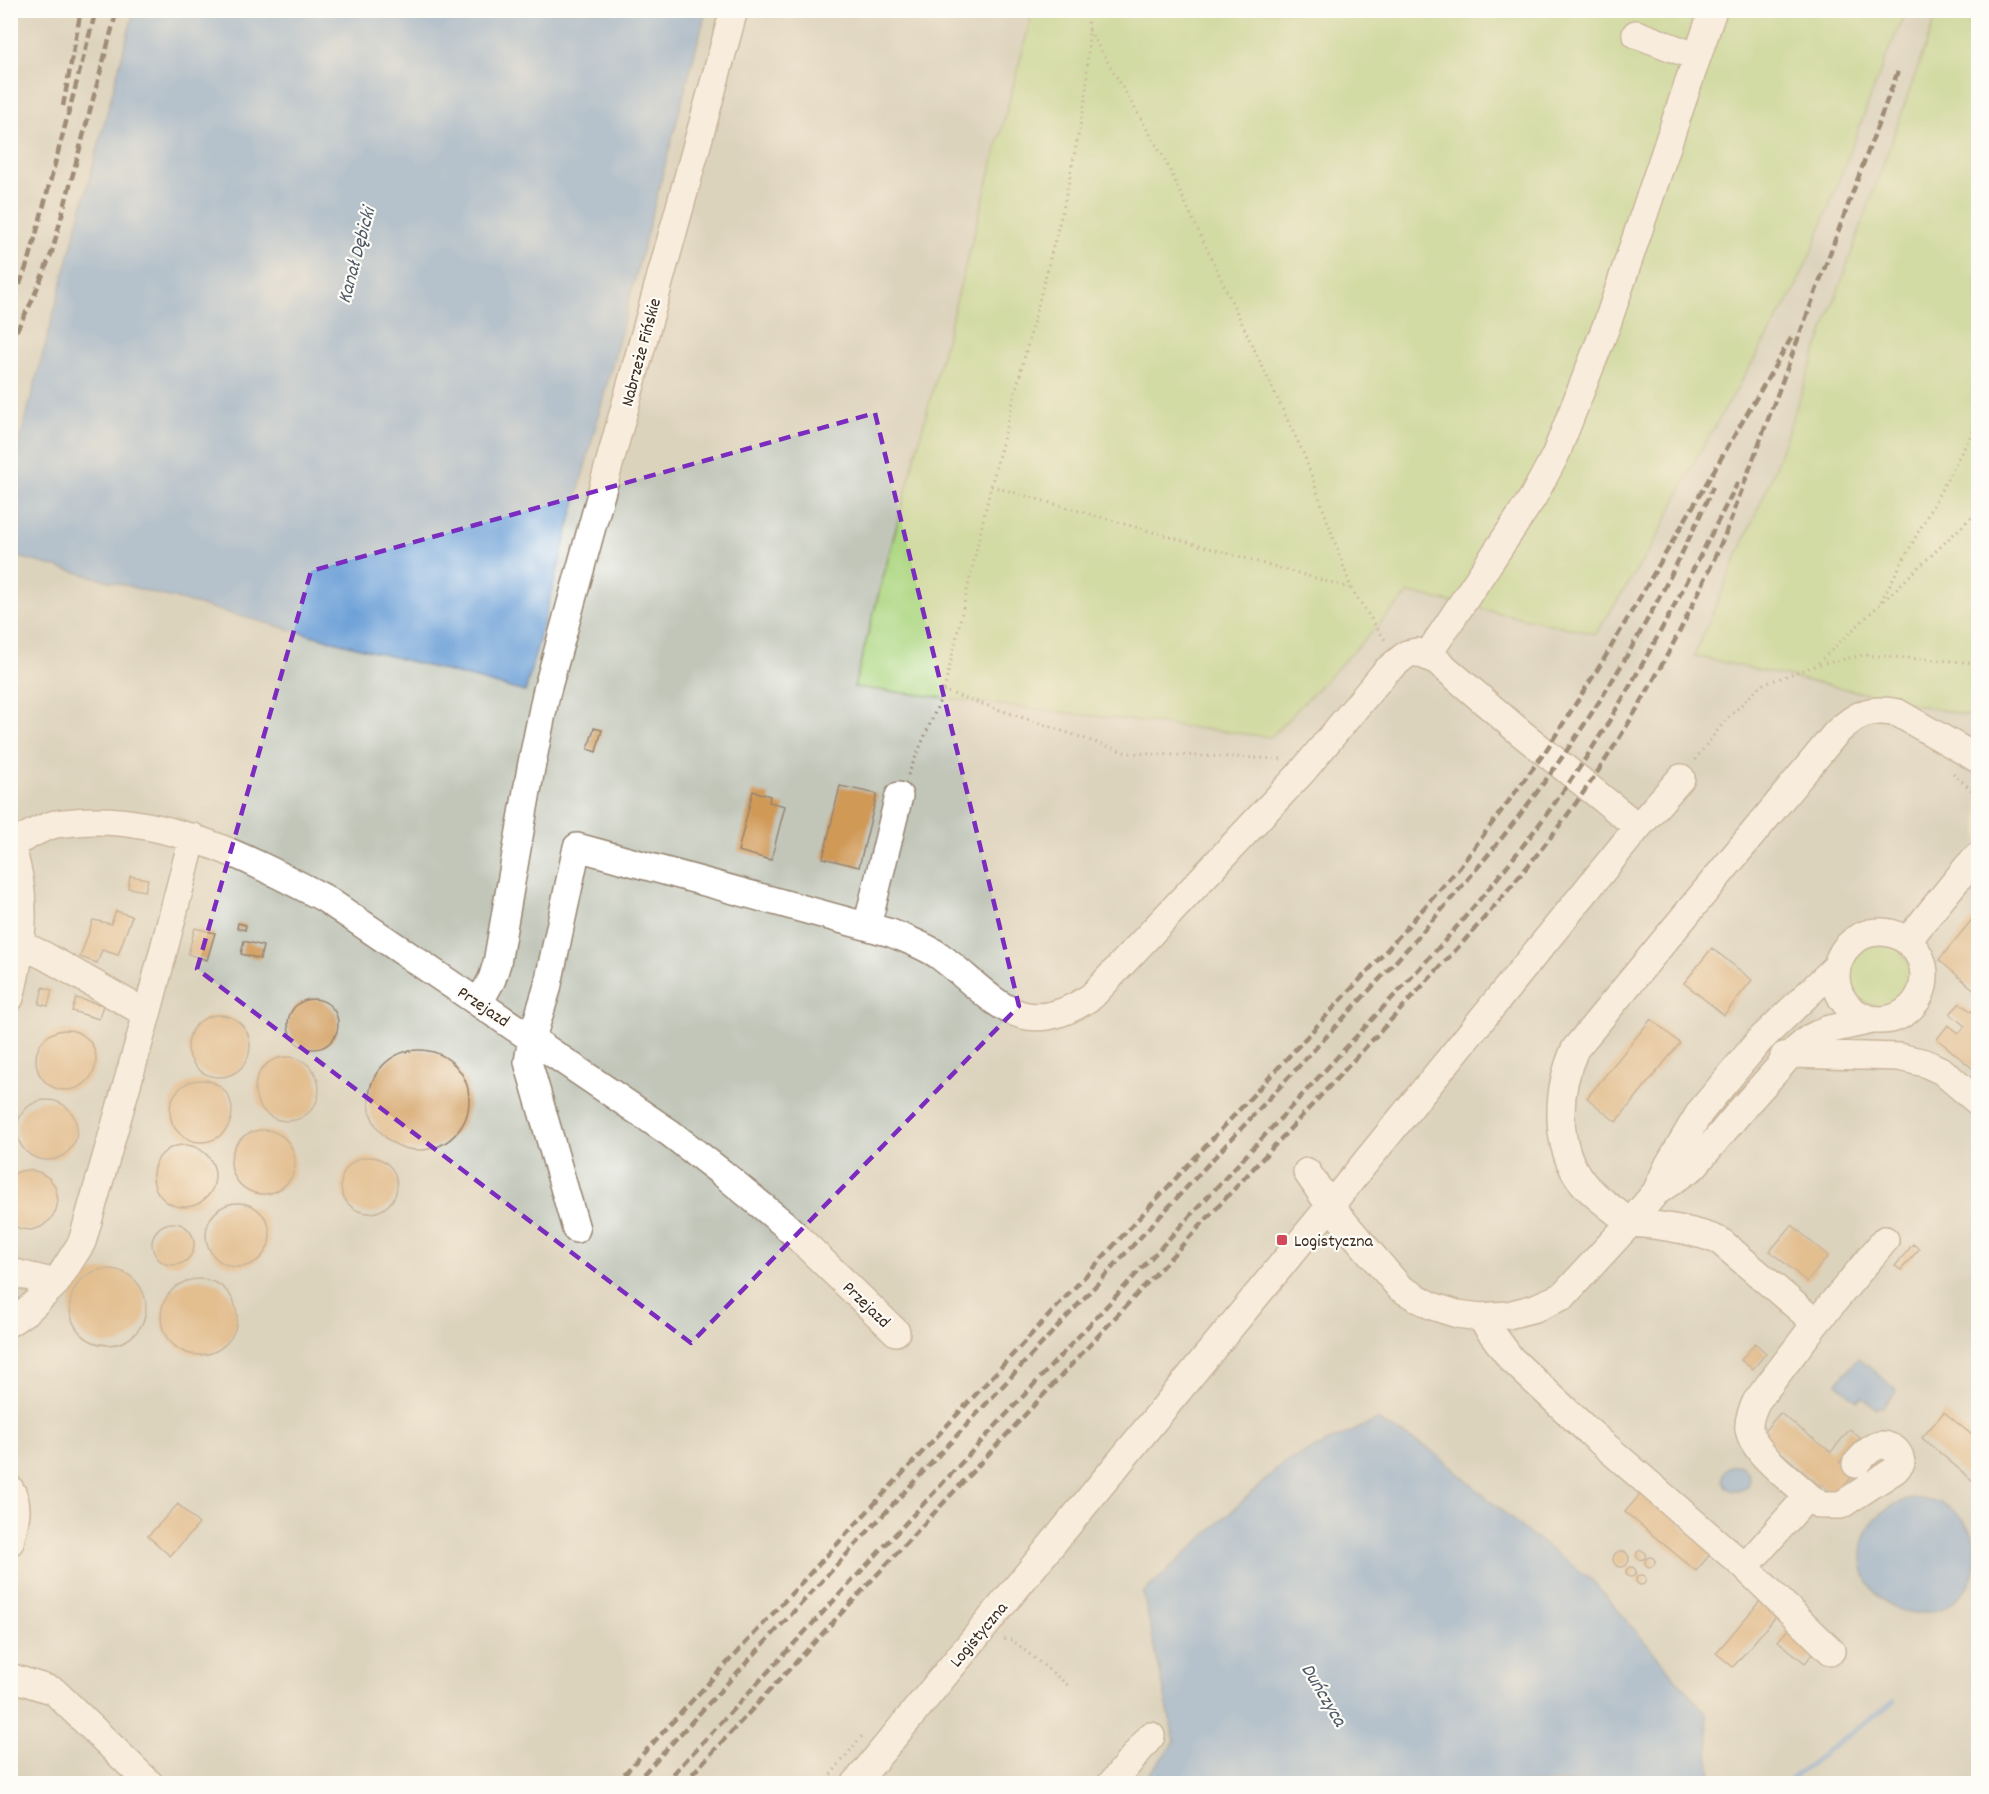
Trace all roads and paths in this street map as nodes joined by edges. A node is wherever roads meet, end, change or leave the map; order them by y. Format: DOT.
graph roads {
  1 [pos="734,10"];
  2 [pos="1086,10"];
  3 [pos="1713,10"];
  4 [pos="1976,10"];
  5 [pos="1089,29"];
  6 [pos="1636,34"];
  7 [pos="1978,40"];
  8 [pos="1697,57"];
  9 [pos="1978,422"];
  10 [pos="991,486"];
  11 [pos="1978,511"];
  12 [pos="1351,588"];
  13 [pos="1879,606"];
  14 [pos="1429,656"];
  15 [pos="1397,660"];
  16 [pos="1978,663"];
  17 [pos="1817,664"];
  18 [pos="944,691"];
  19 [pos="1978,759"];
  20 [pos="1311,761"];
  21 [pos="1681,778"];
  22 [pos="899,796"];
  23 [pos="1638,827"];
  24 [pos="193,837"];
  25 [pos="11,844"];
  26 [pos="1978,856"];
  27 [pos="867,926"];
  28 [pos="1908,940"];
  29 [pos="22,945"];
  30 [pos="1836,967"];
  31 [pos="10,998"];
  32 [pos="479,1003"];
  33 [pos="147,1014"];
  34 [pos="1872,1020"];
  35 [pos="532,1038"];
  36 [pos="1791,1054"];
  37 [pos="1737,1066"];
  38 [pos="1978,1102"];
  39 [pos="1307,1172"];
  40 [pos="1656,1192"];
  41 [pos="1330,1206"];
  42 [pos="1630,1223"];
  43 [pos="576,1229"];
  44 [pos="1885,1240"];
  45 [pos="10,1272"];
  46 [pos="56,1282"];
  47 [pos="1480,1317"];
  48 [pos="10,1322"];
  49 [pos="1816,1323"];
  50 [pos="896,1332"];
  51 [pos="1856,1464"];
  52 [pos="10,1489"];
  53 [pos="1809,1496"];
  54 [pos="10,1542"];
  55 [pos="1745,1567"];
  56 [pos="998,1639"];
  57 [pos="1831,1651"];
  58 [pos="10,1677"];
  59 [pos="1069,1686"];
  60 [pos="1150,1736"];
  61 [pos="150,1784"];
  62 [pos="855,1784"];
  63 [pos="1111,1784"];
  1 -- 32 [label="street, Nabrzeże Fińskie"];
  2 -- 5 [label="path"];
  3 -- 8 [label="street"];
  4 -- 7 [label="path"];
  5 -- 10 [label="path"];
  5 -- 12 [label="path"];
  6 -- 8 [label="street"];
  8 -- 14 [label="street"];
  9 -- 13 [label="path"];
  10 -- 12 [label="path"];
  10 -- 18 [label="path"];
  11 -- 13 [label="path"];
  12 -- 15 [label="path"];
  13 -- 17 [label="path"];
  14 -- 15 [label="street"];
  14 -- 23 [label="street"];
  15 -- 20 [label="street"];
  16 -- 17 [label="path"];
  17 -- 21 [label="path"];
  18 -- 20 [label="path"];
  18 -- 22 [label="path"];
  19 -- 42 [label="street"];
  20 -- 27 [label="street"];
  21 -- 23 [label="street, Logistyczna"];
  22 -- 27 [label="street"];
  23 -- 41 [label="street, Logistyczna"];
  24 -- 25 [label="street, Przejazd"];
  24 -- 32 [label="street, Przejazd"];
  24 -- 33 [label="street"];
  25 -- 29 [label="street"];
  26 -- 28 [label="street"];
  27 -- 35 [label="street"];
  28 -- 30 [label="street"];
  28 -- 34 [label="street"];
  29 -- 31 [label="street"];
  29 -- 33 [label="street"];
  30 -- 34 [label="street"];
  30 -- 37 [label="street"];
  32 -- 35 [label="street, Przejazd"];
  33 -- 46 [label="street"];
  34 -- 36 [label="street"];
  35 -- 43 [label="street"];
  35 -- 50 [label="street, Przejazd"];
  36 -- 37 [label="street"];
  36 -- 38 [label="street"];
  36 -- 40 [label="street"];
  37 -- 40 [label="street"];
  39 -- 41 [label="street"];
  40 -- 42 [label="street"];
  41 -- 47 [label="street"];
  41 -- 62 [label="street, Logistyczna"];
  42 -- 47 [label="street"];
  42 -- 49 [label="street"];
  44 -- 49 [label="street"];
  45 -- 46 [label="street"];
  46 -- 48 [label="street"];
  47 -- 55 [label="street"];
  49 -- 53 [label="street"];
  51 -- 53 [label="street"];
  52 -- 54 [label="street"];
  53 -- 55 [label="street"];
  55 -- 57 [label="street"];
  56 -- 59 [label="path"];
  58 -- 61 [label="street"];
  60 -- 63 [label="street"];
}
